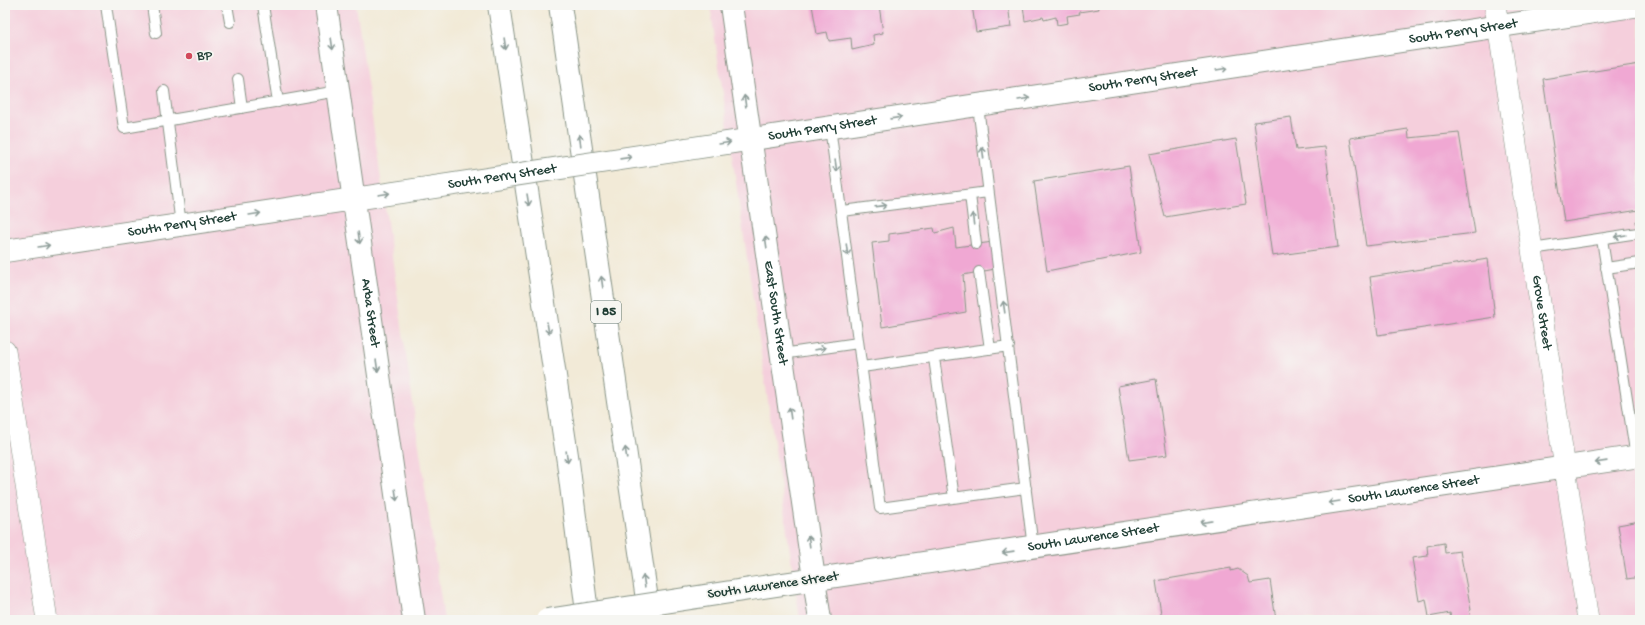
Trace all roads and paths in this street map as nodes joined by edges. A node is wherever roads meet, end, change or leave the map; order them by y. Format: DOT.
graph roads {
  1 [pos="106,5"];
  2 [pos="152,5"];
  3 [pos="228,5"];
  4 [pos="263,5"];
  5 [pos="326,5"];
  6 [pos="499,5"];
  7 [pos="560,5"];
  8 [pos="731,5"];
  9 [pos="1495,5"];
  10 [pos="1640,5"];
  11 [pos="230,22"];
  12 [pos="1499,27"];
  13 [pos="156,33"];
  14 [pos="238,79"];
  15 [pos="164,91"];
  16 [pos="338,91"];
  17 [pos="278,102"];
  18 [pos="978,106"];
  19 [pos="242,108"];
  20 [pos="168,121"];
  21 [pos="830,127"];
  22 [pos="751,139"];
  23 [pos="988,192"];
  24 [pos="970,194"];
  25 [pos="353,199"];
  26 [pos="842,211"];
  27 [pos="181,225"];
  28 [pos="1638,233"];
  29 [pos="1602,239"];
  30 [pos="976,244"];
  31 [pos="1532,249"];
  32 [pos="5,251"];
  33 [pos="1640,263"];
  34 [pos="1606,268"];
  35 [pos="979,272"];
  36 [pos="858,343"];
  37 [pos="1009,346"];
  38 [pos="990,349"];
  39 [pos="5,351"];
  40 [pos="782,354"];
  41 [pos="934,358"];
  42 [pos="862,367"];
  43 [pos="1638,457"];
  44 [pos="1565,467"];
  45 [pos="1026,488"];
  46 [pos="954,498"];
  47 [pos="1033,548"];
  48 [pos="814,580"];
  49 [pos="47,620"];
  50 [pos="414,620"];
  51 [pos="547,620"];
  52 [pos="588,620"];
  53 [pos="650,620"];
  54 [pos="820,620"];
  55 [pos="1588,620"];
  1 -- 20 [label="lane"];
  2 -- 13 [label="lane"];
  3 -- 11 [label="lane"];
  4 -- 17 [label="lane"];
  5 -- 16 [label="main road, Arba Street, one-way"];
  6 -- 52 [label="main road, one-way"];
  53 -- 7 [label="main road, I 85, one-way"];
  22 -- 8 [label="main road, East South Street, one-way"];
  9 -- 12 [label="street, Grove Street"];
  10 -- 12 [label="main road, South Perry Street"];
  18 -- 12 [label="main road, South Perry Street, one-way"];
  12 -- 31 [label="street, Grove Street"];
  14 -- 19 [label="lane"];
  15 -- 20 [label="lane"];
  16 -- 17 [label="lane"];
  16 -- 25 [label="main road, Arba Street"];
  17 -- 19 [label="lane"];
  21 -- 18 [label="main road, South Perry Street, one-way"];
  23 -- 18 [label="lane, one-way"];
  19 -- 20 [label="lane"];
  20 -- 27 [label="lane"];
  21 -- 22 [label="main road, South Perry Street"];
  21 -- 26 [label="lane, one-way"];
  25 -- 22 [label="main road, South Perry Street, one-way, bridge"];
  40 -- 22 [label="main road, East South Street, one-way"];
  23 -- 24 [label="lane"];
  37 -- 23 [label="lane, one-way"];
  26 -- 24 [label="lane, one-way"];
  30 -- 24 [label="lane, one-way"];
  27 -- 25 [label="main road, South Perry Street, one-way"];
  25 -- 50 [label="main road, Arba Street, one-way"];
  26 -- 36 [label="lane, one-way"];
  32 -- 27 [label="main road, South Perry Street, one-way"];
  28 -- 29 [label="lane, one-way"];
  29 -- 31 [label="lane"];
  29 -- 34 [label="lane"];
  31 -- 44 [label="street, Grove Street"];
  33 -- 34 [label="lane"];
  34 -- 43 [label="lane"];
  35 -- 38 [label="lane"];
  40 -- 36 [label="lane, one-way"];
  36 -- 42 [label="lane"];
  37 -- 38 [label="lane"];
  37 -- 45 [label="lane"];
  38 -- 41 [label="lane"];
  39 -- 49 [label="street"];
  48 -- 40 [label="main road, East South Street, one-way"];
  41 -- 42 [label="lane"];
  41 -- 46 [label="lane"];
  42 -- 46 [label="lane"];
  43 -- 44 [label="main road, South Lawrence Street, one-way"];
  44 -- 47 [label="main road, South Lawrence Street, one-way"];
  44 -- 55 [label="street, Grove Street"];
  45 -- 46 [label="lane"];
  45 -- 47 [label="lane"];
  47 -- 48 [label="main road, South Lawrence Street, one-way"];
  48 -- 51 [label="main road, South Lawrence Street, bridge"];
  48 -- 54 [label="main road, East South Street"];
}
